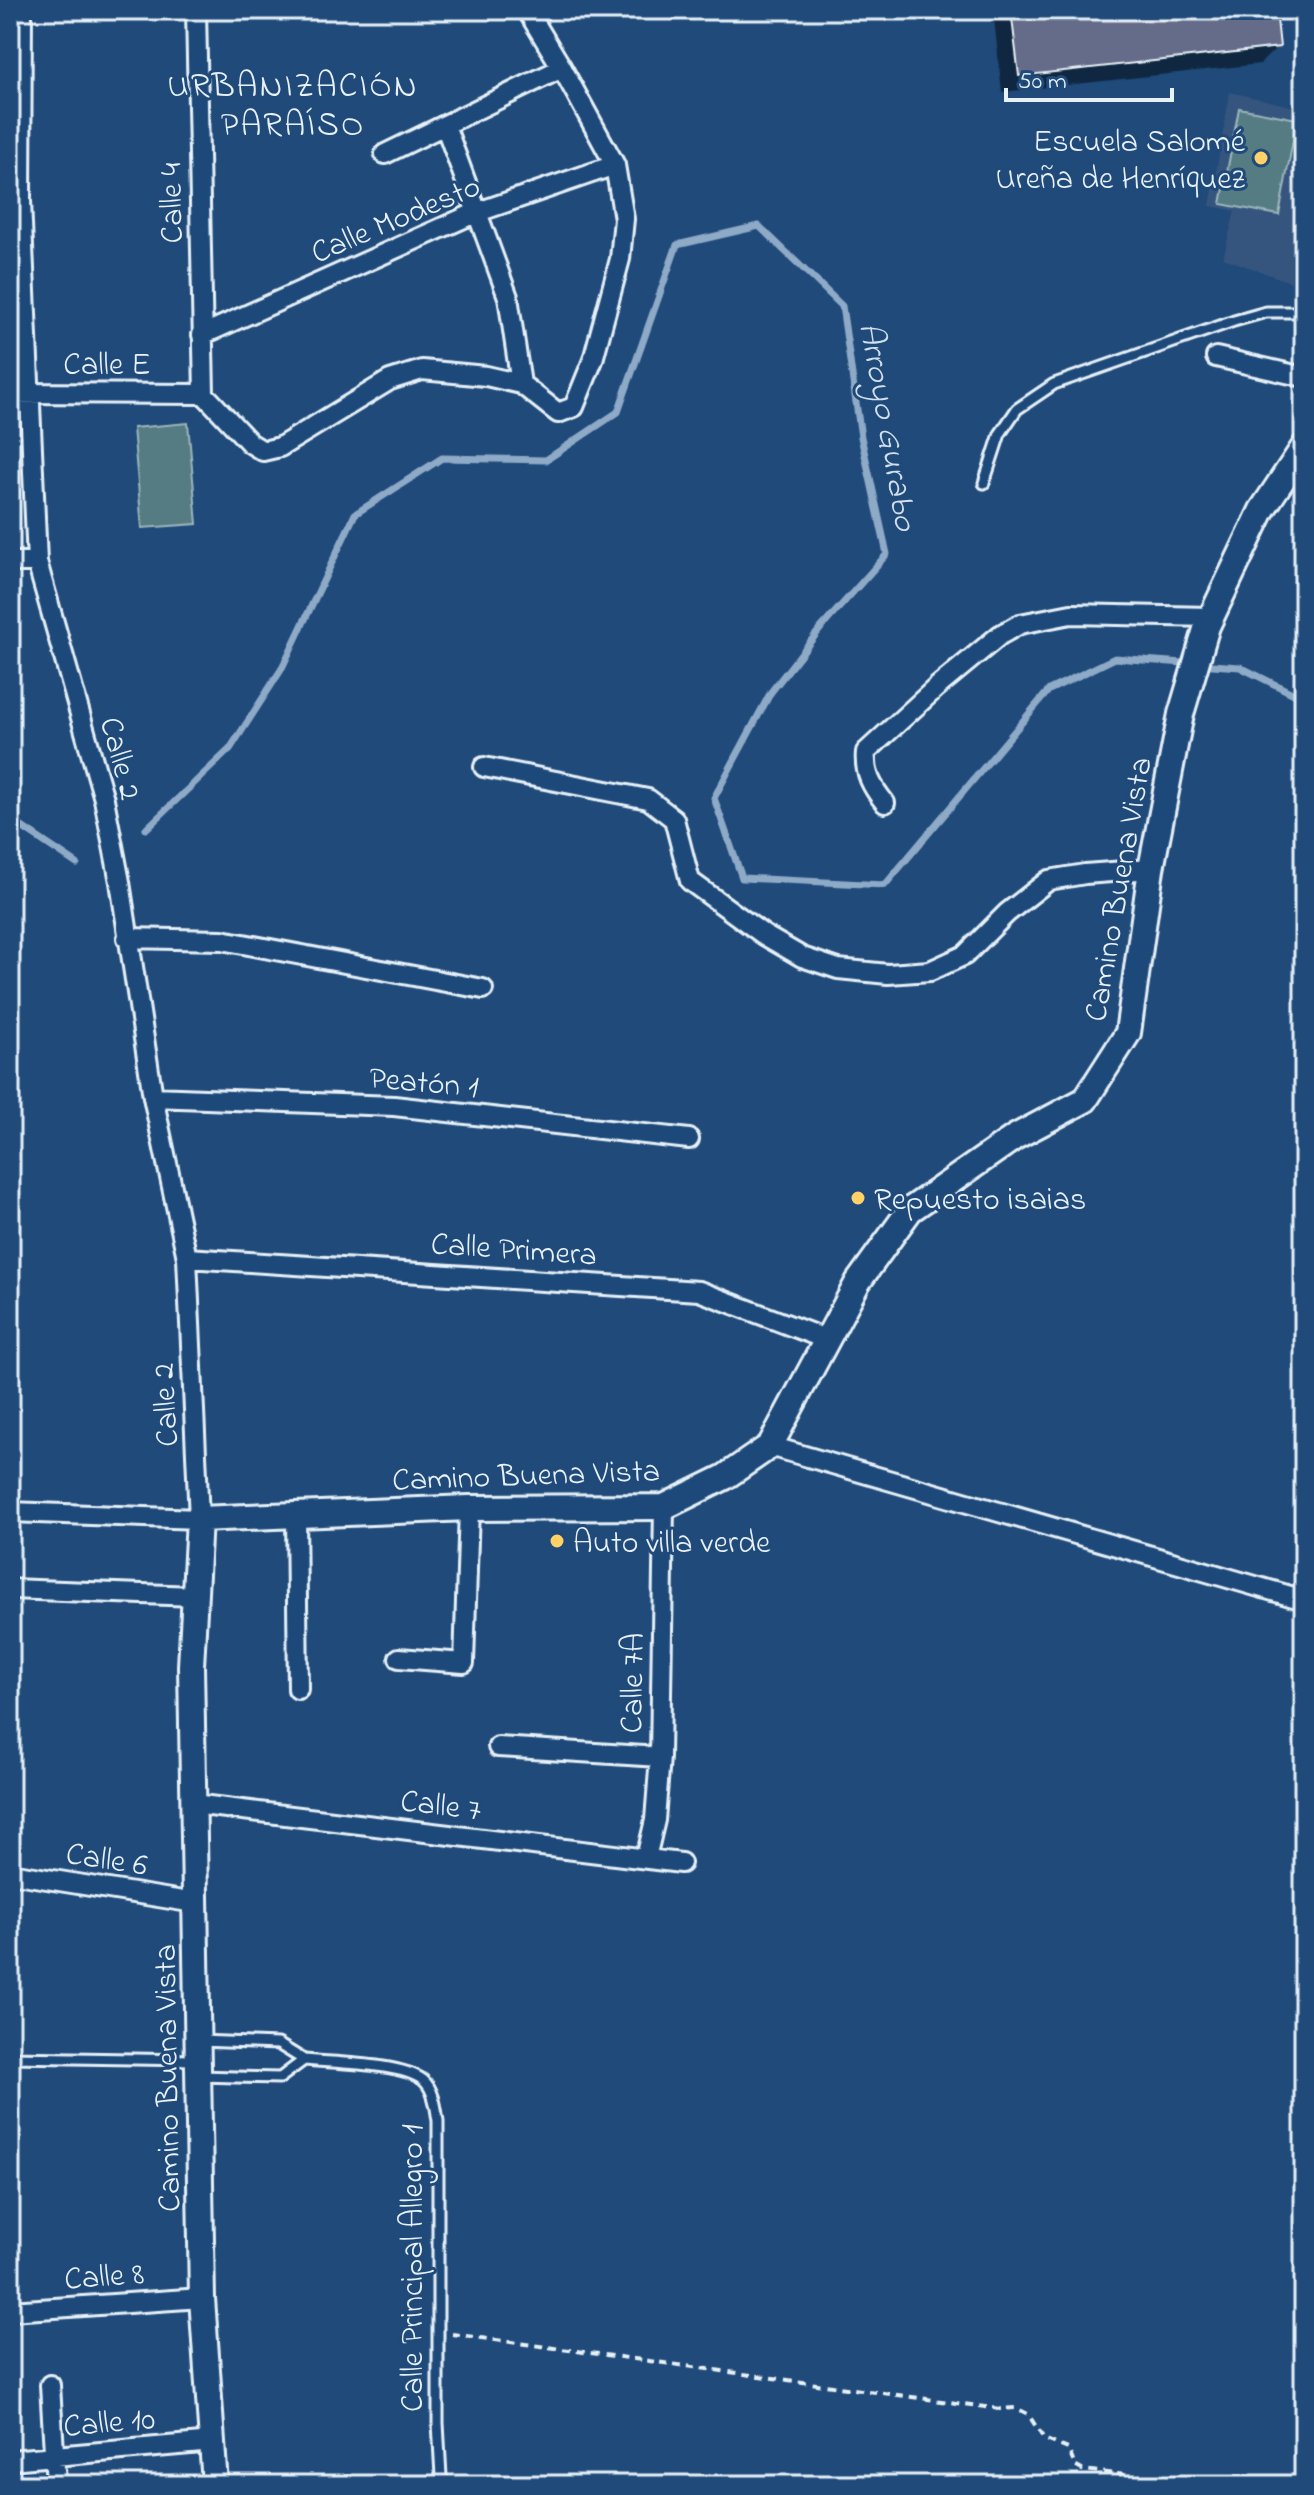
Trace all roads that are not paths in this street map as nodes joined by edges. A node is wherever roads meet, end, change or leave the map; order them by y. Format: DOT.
graph roads {
  1 [pos="22,10"];
  2 [pos="196,10"];
  3 [pos="527,10"];
  4 [pos="562,68"];
  5 [pos="445,125"];
  6 [pos="385,154"];
  7 [pos="615,165"];
  8 [pos="16,201"];
  9 [pos="475,213"];
  10 [pos="1304,312"];
  11 [pos="202,335"];
  12 [pos="1216,357"];
  13 [pos="1304,377"];
  14 [pos="521,384"];
  15 [pos="20,393"];
  16 [pos="204,394"];
  17 [pos="1304,447"];
  18 [pos="984,483"];
  19 [pos="10,562"];
  20 [pos="37,562"];
  21 [pos="1209,622"];
  22 [pos="484,767"];
  23 [pos="885,803"];
  24 [pos="1151,869"];
  25 [pos="127,938"];
  26 [pos="483,989"];
  27 [pos="153,1097"];
  28 [pos="689,1139"];
  29 [pos="187,1258"];
  30 [pos="828,1340"];
  31 [pos="770,1446"];
  32 [pos="664,1507"];
  33 [pos="469,1508"];
  34 [pos="10,1512"];
  35 [pos="296,1514"];
  36 [pos="199,1519"];
  37 [pos="10,1589"];
  38 [pos="195,1596"];
  39 [pos="1304,1600"];
  40 [pos="399,1658"];
  41 [pos="298,1689"];
  42 [pos="498,1747"];
  43 [pos="660,1757"];
  44 [pos="193,1804"];
  45 [pos="646,1858"];
  46 [pos="681,1863"];
  47 [pos="10,1873"];
  48 [pos="195,1903"];
  49 [pos="10,2057"];
  50 [pos="198,2059"];
  51 [pos="304,2060"];
  52 [pos="202,2298"];
  53 [pos="10,2311"];
  54 [pos="50,2385"];
  55 [pos="213,2442"];
  56 [pos="54,2456"];
  57 [pos="10,2460"];
  58 [pos="56,2485"];
  59 [pos="215,2485"];
  60 [pos="445,2485"];
  1 -- 8 [label="street, Calle 2"];
  2 -- 11 [label="street, Calle 4"];
  3 -- 4 [label="street"];
  4 -- 5 [label="street"];
  4 -- 7 [label="street"];
  5 -- 6 [label="street"];
  5 -- 9 [label="street"];
  7 -- 9 [label="street, Calle Modesto"];
  7 -- 14 [label="street"];
  8 -- 15 [label="street, Calle 2"];
  9 -- 11 [label="street, Calle Modesto"];
  9 -- 14 [label="street"];
  10 -- 18 [label="lane"];
  11 -- 16 [label="street, Calle 4"];
  12 -- 13 [label="street"];
  14 -- 16 [label="street"];
  15 -- 16 [label="street, Calle E"];
  15 -- 20 [label="street, Calle 2"];
  17 -- 21 [label="street, Camino Buena Vista"];
  19 -- 20 [label="street"];
  20 -- 25 [label="street, Calle 2"];
  21 -- 23 [label="street"];
  21 -- 24 [label="street, Camino Buena Vista"];
  22 -- 24 [label="street"];
  24 -- 30 [label="street, Camino Buena Vista"];
  25 -- 26 [label="street"];
  25 -- 27 [label="street, Calle 2"];
  27 -- 28 [label="street, Peatón 1"];
  27 -- 29 [label="street, Calle 2"];
  29 -- 30 [label="street, Calle Primera"];
  29 -- 36 [label="street, Calle 2"];
  30 -- 31 [label="street, Camino Buena Vista"];
  31 -- 32 [label="street, Camino Buena Vista"];
  31 -- 39 [label="street"];
  32 -- 33 [label="street, Camino Buena Vista"];
  32 -- 43 [label="street, Calle 7A"];
  33 -- 35 [label="street, Camino Buena Vista"];
  33 -- 40 [label="street"];
  34 -- 36 [label="street"];
  35 -- 36 [label="street, Camino Buena Vista"];
  35 -- 41 [label="street"];
  36 -- 38 [label="street, Camino Buena Vista"];
  37 -- 38 [label="street"];
  38 -- 44 [label="street, Camino Buena Vista"];
  42 -- 43 [label="street"];
  43 -- 45 [label="street, Calle 7A"];
  44 -- 45 [label="street, Calle 7"];
  44 -- 48 [label="street, Camino Buena Vista"];
  45 -- 46 [label="street, Calle 7"];
  47 -- 48 [label="street, Calle 6"];
  48 -- 50 [label="street, Camino Buena Vista"];
  49 -- 50 [label="lane"];
  50 -- 51 [label="lane, Calle Principal Allegro 1"];
  50 -- 51 [label="lane"];
  50 -- 52 [label="street, Camino Buena Vista"];
  51 -- 60 [label="lane, Calle Principal Allegro 1"];
  52 -- 53 [label="street, Calle 8"];
  52 -- 55 [label="street, Camino Buena Vista"];
  54 -- 56 [label="street"];
  55 -- 56 [label="street, Calle 10"];
  55 -- 59 [label="street, Camino Buena Vista"];
  56 -- 57 [label="street, Calle 10"];
  56 -- 58 [label="street"];
}
